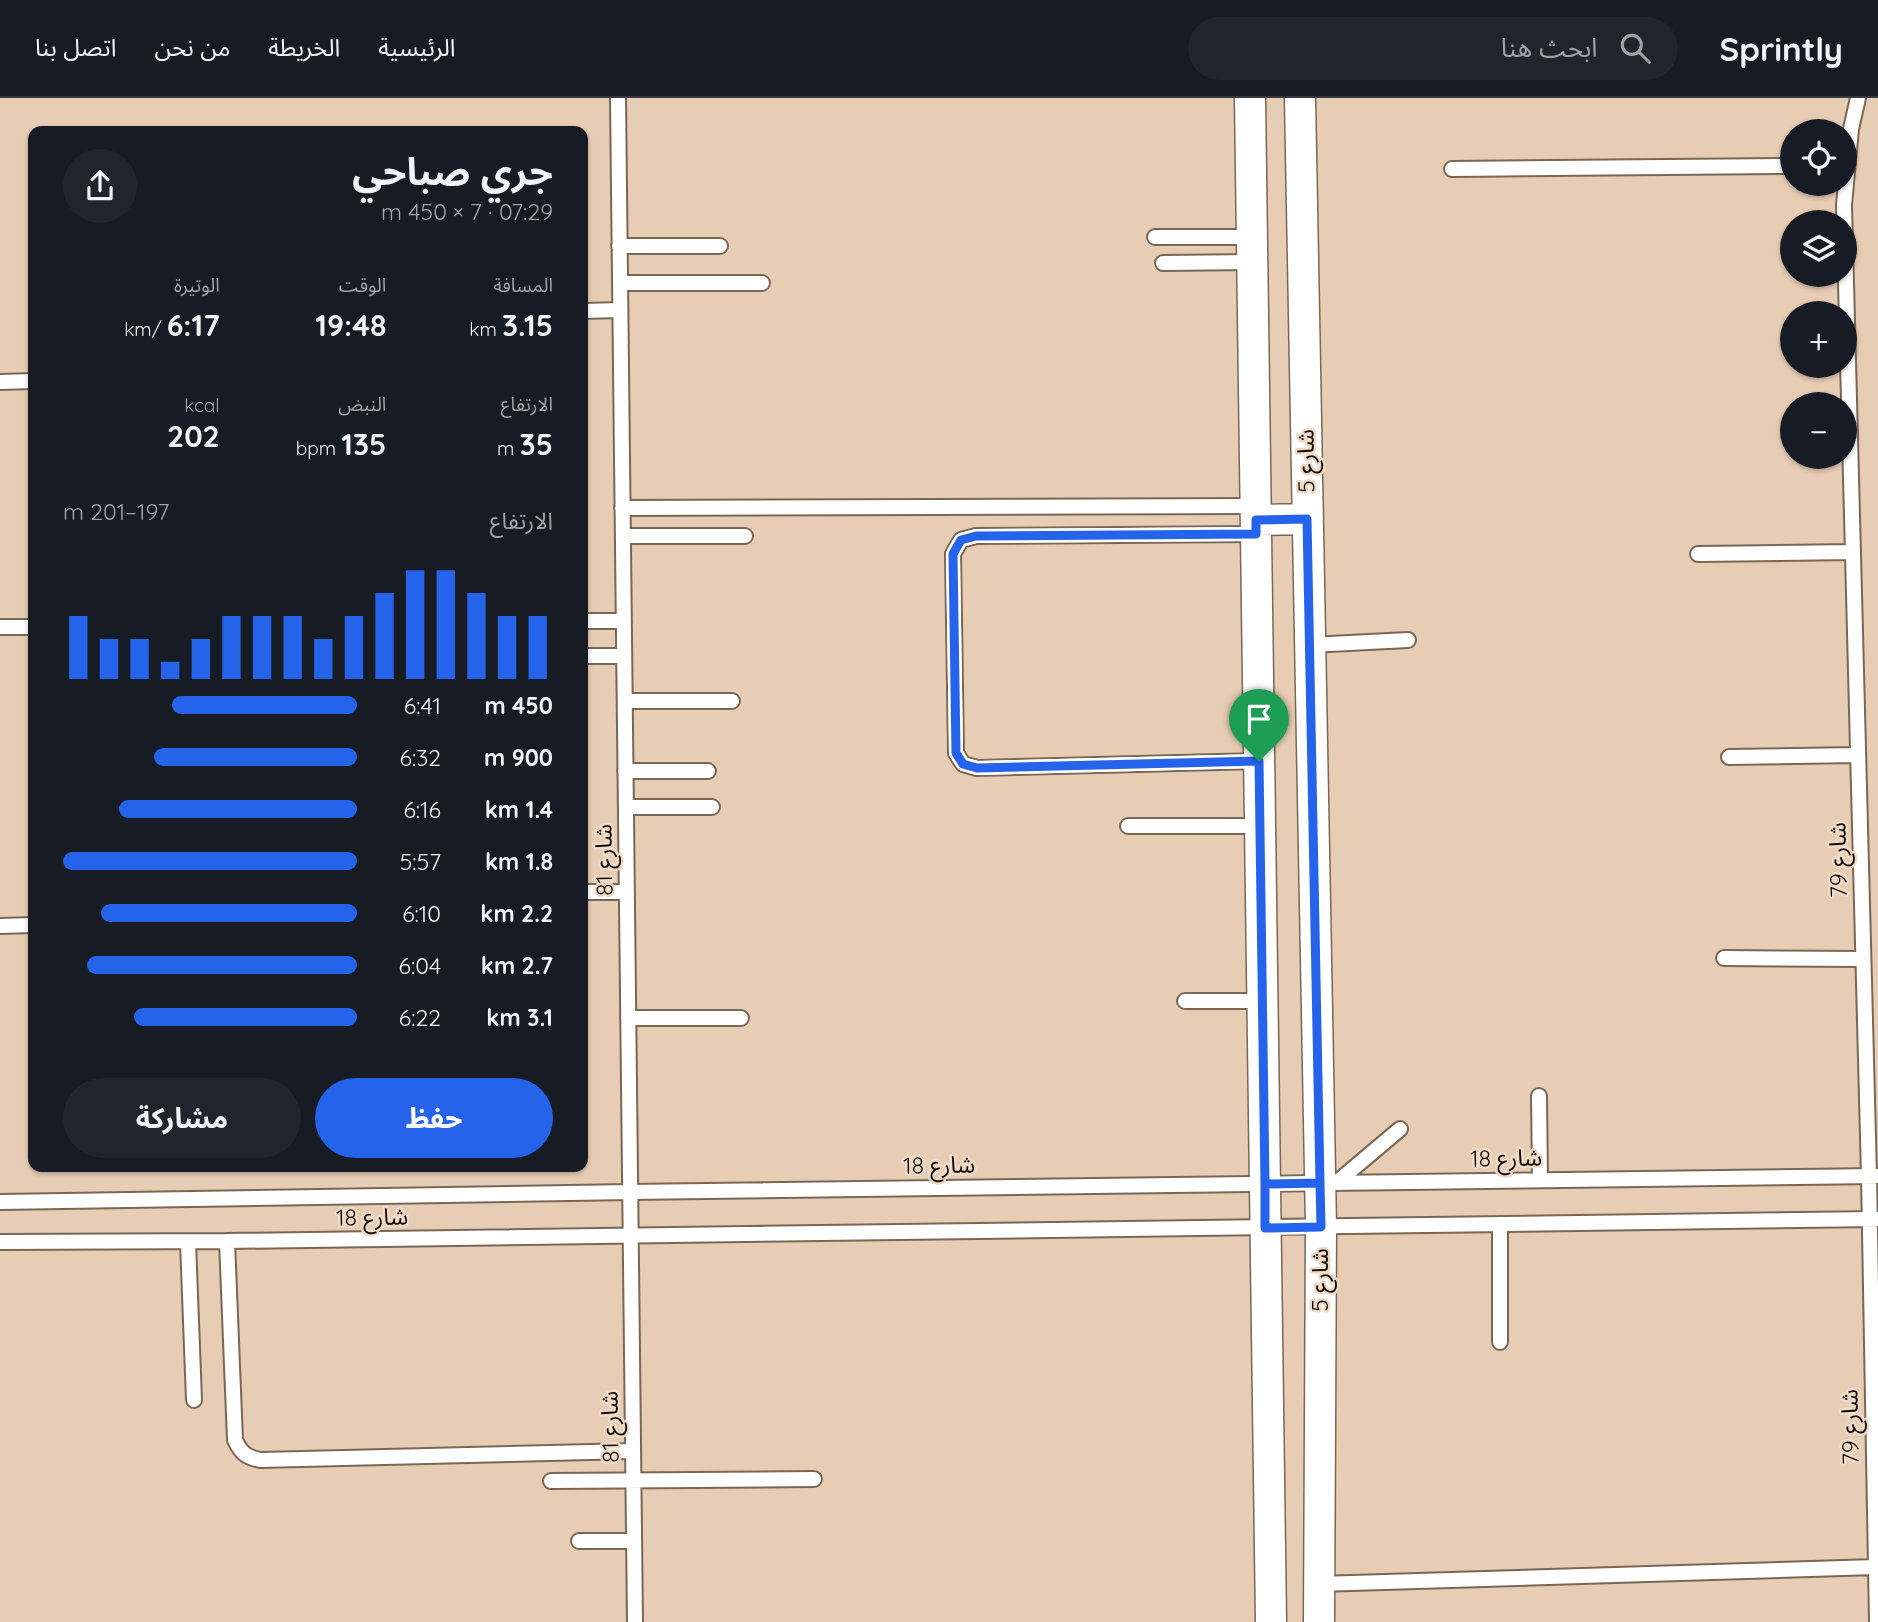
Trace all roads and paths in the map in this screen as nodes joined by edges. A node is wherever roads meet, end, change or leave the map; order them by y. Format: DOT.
graph roads {
  1 [pos="618,98"];
  2 [pos="1250,98"];
  3 [pos="1300,98"];
  4 [pos="1858,98"];
  5 [pos="1854,119"];
  6 [pos="1780,166"];
  7 [pos="1452,169"];
  8 [pos="1844,196"];
  9 [pos="1155,237"];
  10 [pos="619,246"];
  11 [pos="720,246"];
  12 [pos="1252,250"];
  13 [pos="1163,263"];
  14 [pos="620,283"];
  15 [pos="762,283"];
  16 [pos="620,310"];
  17 [pos="588,311"];
  18 [pos="28,381"];
  19 [pos="0,382"];
  20 [pos="622,508"];
  21 [pos="1307,519"];
  22 [pos="1256,520"];
  23 [pos="623,536"];
  24 [pos="745,536"];
  25 [pos="1853,552"];
  26 [pos="1698,554"];
  27 [pos="588,621"];
  28 [pos="624,621"];
  29 [pos="28,626"];
  30 [pos="0,627"];
  31 [pos="1408,640"];
  32 [pos="1310,645"];
  33 [pos="588,656"];
  34 [pos="624,656"];
  35 [pos="625,701"];
  36 [pos="732,701"];
  37 [pos="1858,755"];
  38 [pos="1729,757"];
  39 [pos="1259,761"];
  40 [pos="625,771"];
  41 [pos="708,771"];
  42 [pos="626,807"];
  43 [pos="712,807"];
  44 [pos="1260,825"];
  45 [pos="1128,826"];
  46 [pos="588,892"];
  47 [pos="627,892"];
  48 [pos="28,925"];
  49 [pos="0,926"];
  50 [pos="1724,958"];
  51 [pos="1863,959"];
  52 [pos="1185,1001"];
  53 [pos="1262,1001"];
  54 [pos="628,1018"];
  55 [pos="741,1018"];
  56 [pos="1539,1096"];
  57 [pos="1400,1129"];
  58 [pos="1873,1176"];
  59 [pos="1540,1180"];
  60 [pos="1328,1183"];
  61 [pos="1265,1184"];
  62 [pos="630,1192"];
  63 [pos="0,1202"];
  64 [pos="1874,1219"];
  65 [pos="1500,1224"];
  66 [pos="1321,1227"];
  67 [pos="1265,1228"];
  68 [pos="631,1235"];
  69 [pos="227,1241"];
  70 [pos="0,1242"];
  71 [pos="188,1242"];
  72 [pos="1500,1342"];
  73 [pos="194,1400"];
  74 [pos="633,1451"];
  75 [pos="814,1479"];
  76 [pos="633,1480"];
  77 [pos="551,1481"];
  78 [pos="579,1541"];
  79 [pos="634,1541"];
  80 [pos="1876,1567"];
  81 [pos="1318,1584"];
  82 [pos="635,1622"];
  83 [pos="1271,1622"];
  84 [pos="1319,1622"];
  85 [pos="1877,1622"];
  1 -- 10 [label="lane, شارع 81"];
  2 -- 12 [label="street"];
  3 -- 21 [label="street, شارع 5"];
  4 -- 5 [label="lane, شارع 79"];
  6 -- 7 [label="lane"];
  8 -- 25 [label="lane, شارع 79"];
  9 -- 12 [label="lane"];
  10 -- 11 [label="lane"];
  10 -- 14 [label="lane, شارع 81"];
  12 -- 13 [label="lane"];
  12 -- 22 [label="street"];
  14 -- 15 [label="lane"];
  14 -- 16 [label="lane, شارع 81"];
  16 -- 17 [label="lane"];
  16 -- 20 [label="lane, شارع 81"];
  18 -- 19 [label="lane"];
  20 -- 22 [label="lane"];
  20 -- 23 [label="lane, شارع 81"];
  21 -- 22 [label="street"];
  21 -- 32 [label="street, شارع 5"];
  22 -- 39 [label="street"];
  22 -- 39 [label="lane"];
  23 -- 24 [label="lane"];
  23 -- 28 [label="lane, شارع 81"];
  25 -- 26 [label="lane"];
  25 -- 37 [label="lane, شارع 79"];
  27 -- 28 [label="lane"];
  28 -- 34 [label="lane, شارع 81"];
  29 -- 30 [label="lane"];
  31 -- 32 [label="lane"];
  32 -- 60 [label="street, شارع 5"];
  33 -- 34 [label="lane"];
  34 -- 35 [label="lane, شارع 81"];
  35 -- 36 [label="lane"];
  35 -- 40 [label="lane, شارع 81"];
  37 -- 38 [label="lane"];
  37 -- 51 [label="lane, شارع 79"];
  39 -- 44 [label="street"];
  40 -- 41 [label="lane"];
  40 -- 42 [label="lane, شارع 81"];
  42 -- 43 [label="lane"];
  42 -- 47 [label="lane, شارع 81"];
  44 -- 45 [label="lane"];
  44 -- 53 [label="street"];
  46 -- 47 [label="lane"];
  47 -- 54 [label="lane, شارع 81"];
  48 -- 49 [label="lane"];
  50 -- 51 [label="lane"];
  51 -- 58 [label="lane, شارع 79"];
  52 -- 53 [label="lane"];
  53 -- 61 [label="street"];
  54 -- 55 [label="lane"];
  54 -- 62 [label="lane, شارع 81"];
  56 -- 59 [label="lane"];
  57 -- 60 [label="lane"];
  58 -- 59 [label="lane, شارع 18"];
  58 -- 64 [label="lane, شارع 79"];
  59 -- 60 [label="lane, شارع 18"];
  60 -- 61 [label="lane, شارع 18"];
  60 -- 66 [label="street, شارع 5"];
  61 -- 62 [label="lane, شارع 18"];
  61 -- 67 [label="street"];
  62 -- 63 [label="lane, شارع 18"];
  62 -- 68 [label="lane, شارع 81"];
  64 -- 65 [label="lane, شارع 18"];
  64 -- 80 [label="lane, شارع 79"];
  65 -- 66 [label="lane, شارع 18"];
  65 -- 72 [label="lane"];
  66 -- 67 [label="lane, شارع 18"];
  66 -- 81 [label="street, شارع 5"];
  67 -- 68 [label="lane, شارع 18"];
  67 -- 83 [label="street"];
  68 -- 69 [label="lane, شارع 18"];
  68 -- 74 [label="lane, شارع 81"];
  69 -- 71 [label="lane, شارع 18"];
  69 -- 74 [label="lane"];
  70 -- 71 [label="lane, شارع 18"];
  71 -- 73 [label="lane"];
  74 -- 76 [label="lane, شارع 81"];
  75 -- 76 [label="lane"];
  76 -- 77 [label="lane"];
  76 -- 79 [label="lane, شارع 81"];
  78 -- 79 [label="lane"];
  79 -- 82 [label="lane, شارع 81"];
  80 -- 81 [label="lane"];
  80 -- 85 [label="lane, شارع 79"];
  81 -- 84 [label="street, شارع 5"];
}
